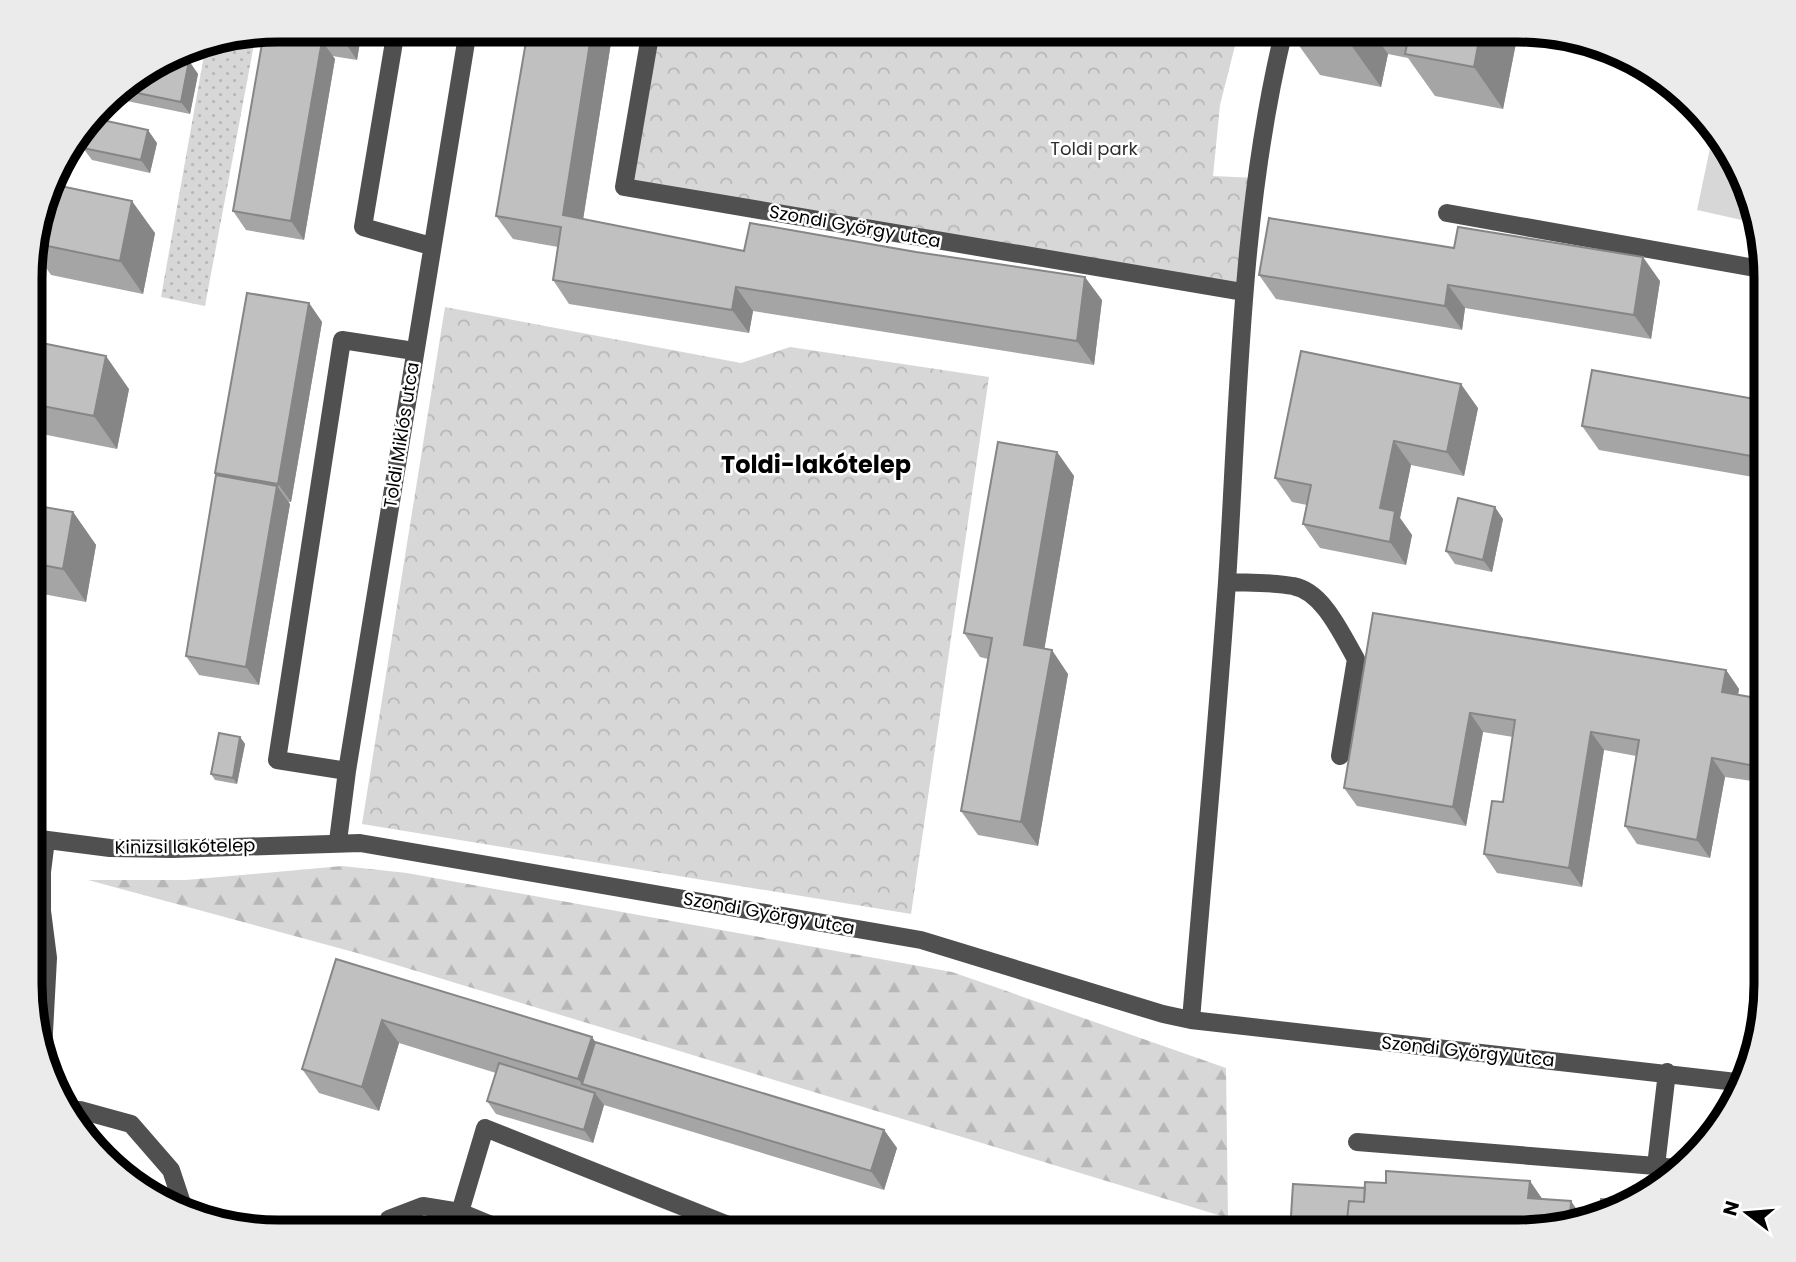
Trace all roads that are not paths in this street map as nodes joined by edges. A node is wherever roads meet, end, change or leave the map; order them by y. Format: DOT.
graph roads {
  1 [pos="394,43"];
  2 [pos="466,43"];
  3 [pos="649,43"];
  4 [pos="1281,43"];
  5 [pos="1447,213"];
  6 [pos="431,246"];
  7 [pos="1753,267"];
  8 [pos="1243,292"];
  9 [pos="414,351"];
  10 [pos="1227,582"];
  11 [pos="1340,757"];
  12 [pos="347,771"];
  13 [pos="43,839"];
  14 [pos="338,841"];
  15 [pos="43,918"];
  16 [pos="45,1015"];
  17 [pos="1192,1020"];
  18 [pos="1667,1072"];
  19 [pos="1733,1081"];
  20 [pos="79,1110"];
  21 [pos="1357,1142"];
  22 [pos="1656,1166"];
  23 [pos="1666,1167"];
  24 [pos="181,1199"];
  25 [pos="460,1212"];
  26 [pos="389,1219"];
  27 [pos="477,1219"];
  28 [pos="714,1219"];
  1 -- 6 [label="street"];
  2 -- 6 [label="street, Toldi Miklós utca"];
  3 -- 8 [label="street, Szondi György utca"];
  4 -- 8 [label="street"];
  5 -- 7 [label="street"];
  6 -- 9 [label="street, Toldi Miklós utca"];
  8 -- 10 [label="street"];
  9 -- 12 [label="street, Toldi Miklós utca"];
  9 -- 12 [label="street"];
  10 -- 11 [label="street"];
  10 -- 17 [label="street"];
  12 -- 14 [label="street, Toldi Miklós utca"];
  13 -- 14 [label="street, Kinizsi lakótelep"];
  14 -- 17 [label="street, Szondi György utca"];
  15 -- 16 [label="street"];
  17 -- 18 [label="street, Szondi György utca"];
  18 -- 19 [label="street, Szondi György utca"];
  18 -- 22 [label="street"];
  20 -- 24 [label="street"];
  21 -- 22 [label="street"];
  22 -- 23 [label="street"];
  25 -- 26 [label="street"];
  25 -- 27 [label="street"];
  25 -- 28 [label="street"];
}
